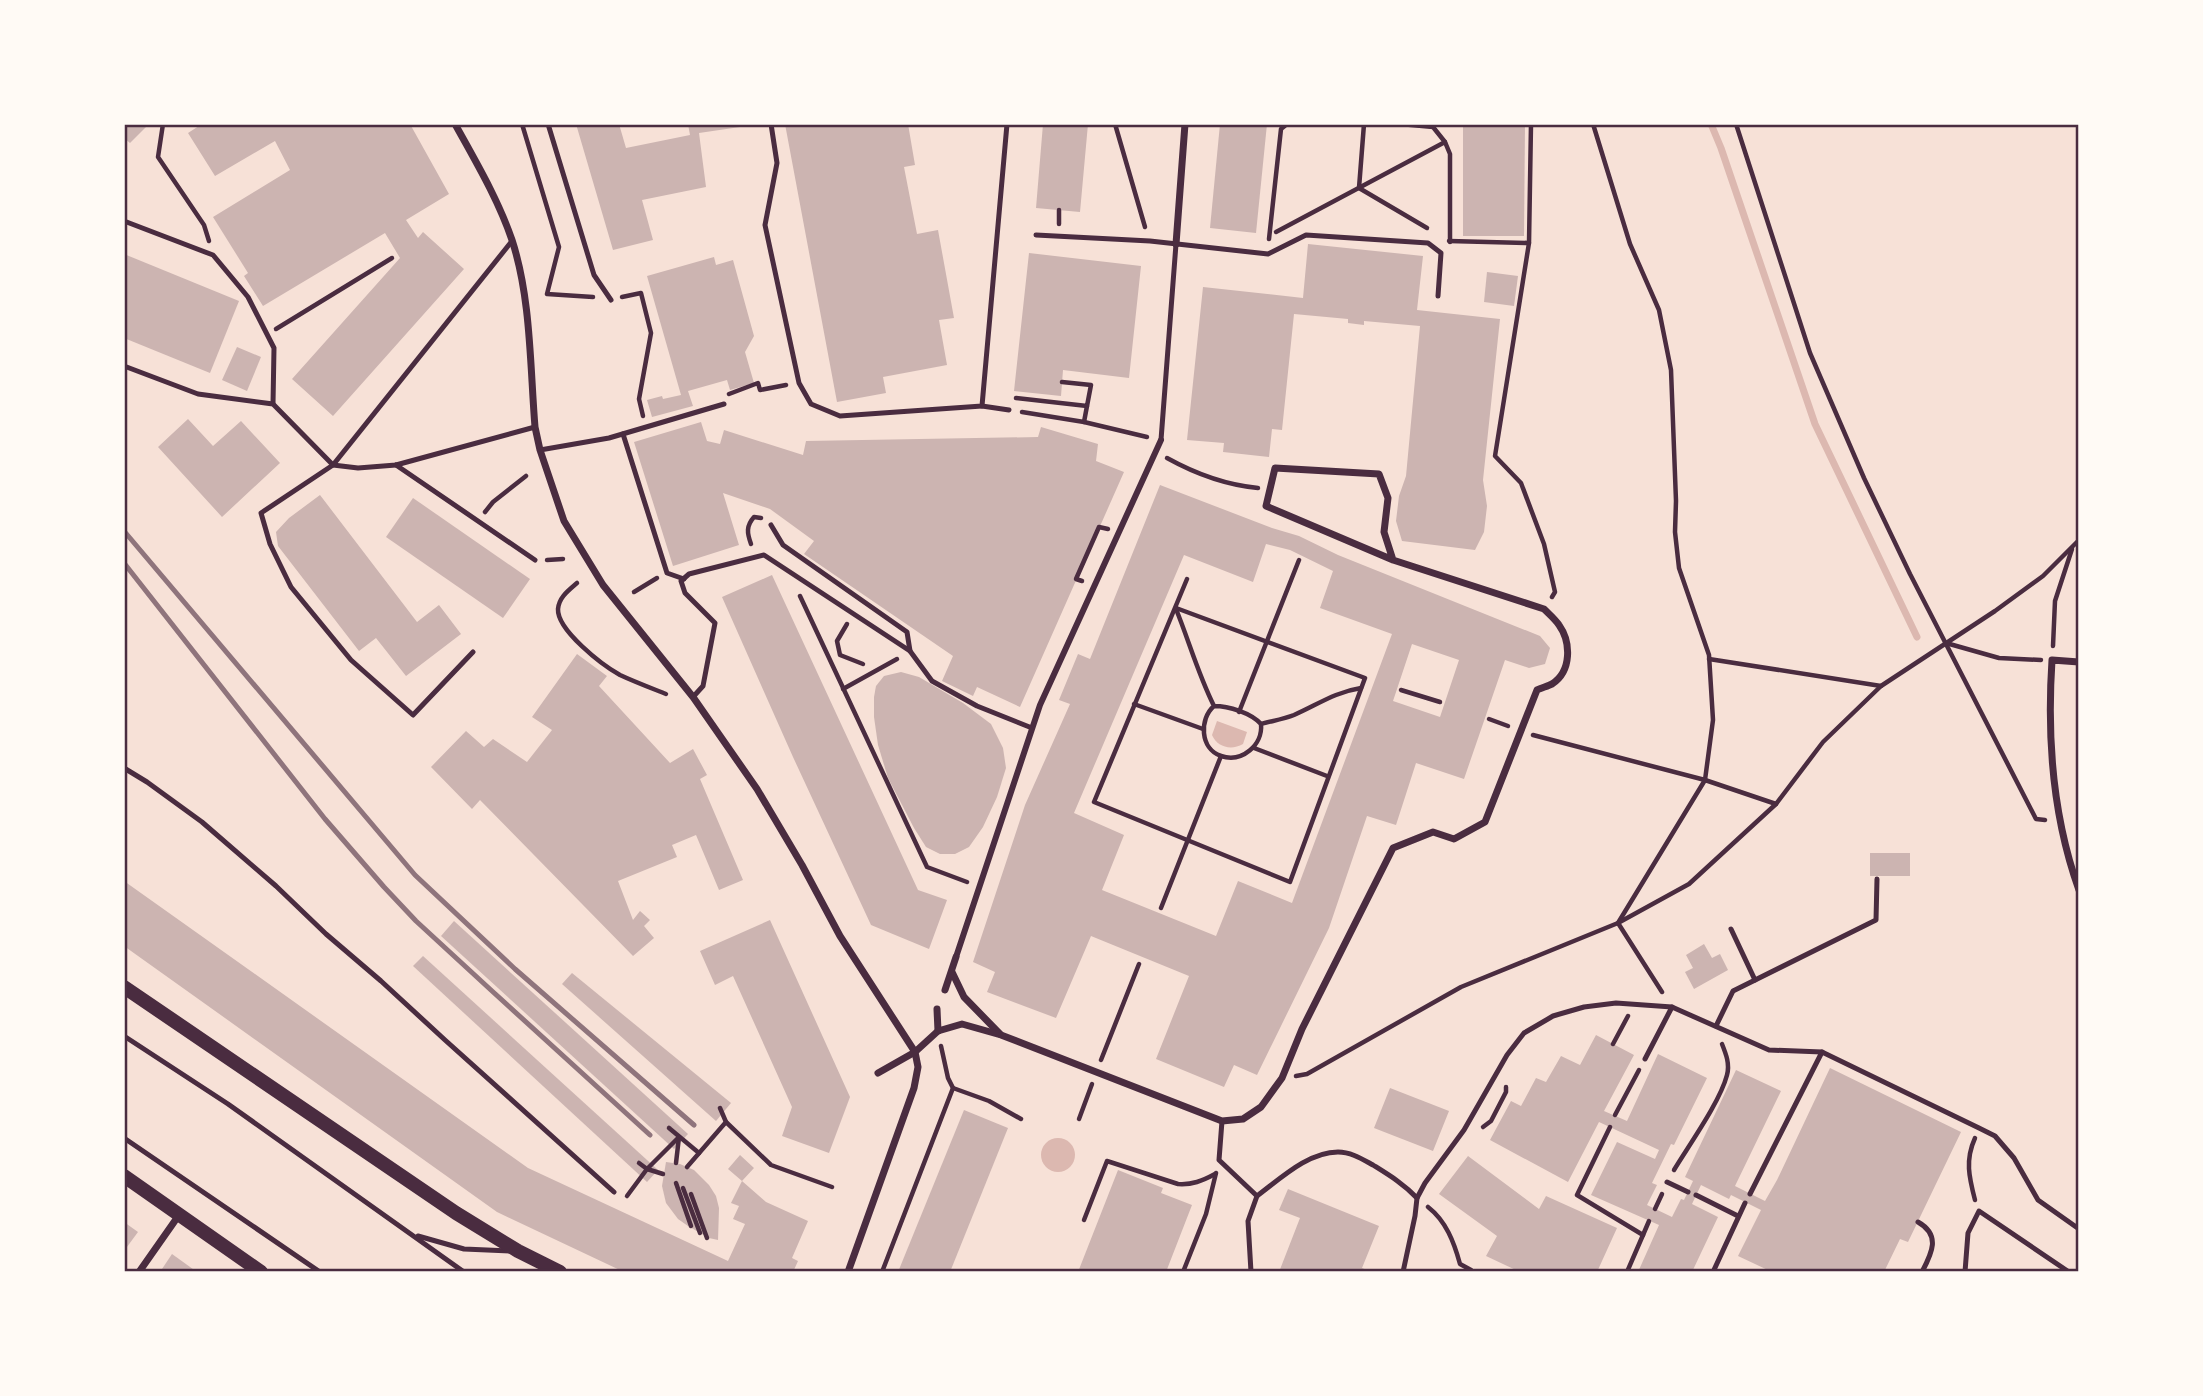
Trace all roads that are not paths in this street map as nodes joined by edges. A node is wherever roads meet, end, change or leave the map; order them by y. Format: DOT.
graph roads {
  1 [pos="455,124"];
  2 [pos="548,124"];
  3 [pos="771,124"];
  4 [pos="1007,124"];
  5 [pos="1185,124"];
  6 [pos="124,221"];
  7 [pos="1036,234"];
  8 [pos="513,241"];
  9 [pos="1176,244"];
  10 [pos="1438,296"];
  11 [pos="611,300"];
  12 [pos="124,366"];
  13 [pos="273,404"];
  14 [pos="724,404"];
  15 [pos="982,406"];
  16 [pos="1009,410"];
  17 [pos="535,427"];
  18 [pos="623,434"];
  19 [pos="1161,440"];
  20 [pos="540,450"];
  21 [pos="333,464"];
  22 [pos="396,464"];
  23 [pos="771,525"];
  24 [pos="535,560"];
  25 [pos="1393,560"];
  26 [pos="684,579"];
  27 [pos="911,650"];
  28 [pos="473,652"];
  29 [pos="2079,663"];
  30 [pos="693,697"];
  31 [pos="1032,728"];
  32 [pos="124,768"];
  33 [pos="1877,879"];
  34 [pos="2079,890"];
  35 [pos="1731,929"];
  36 [pos="956,957"];
  37 [pos="952,972"];
  38 [pos="1755,980"];
  39 [pos="124,987"];
  40 [pos="946,990"];
  41 [pos="1672,1007"];
  42 [pos="937,1009"];
  43 [pos="1716,1026"];
  44 [pos="938,1031"];
  45 [pos="1001,1035"];
  46 [pos="124,1036"];
  47 [pos="915,1052"];
  48 [pos="1822,1052"];
  49 [pos="1645,1059"];
  50 [pos="878,1073"];
  51 [pos="1222,1121"];
  52 [pos="124,1138"];
  53 [pos="124,1176"];
  54 [pos="1667,1182"];
  55 [pos="614,1192"];
  56 [pos="1688,1192"];
  57 [pos="1749,1194"];
  58 [pos="1696,1195"];
  59 [pos="1257,1196"];
  60 [pos="1417,1198"];
  61 [pos="1745,1203"];
  62 [pos="180,1215"];
  63 [pos="1738,1216"];
  64 [pos="1918,1222"];
  65 [pos="2079,1229"];
  66 [pos="411,1234"];
  67 [pos="518,1251"];
  68 [pos="139,1272"];
  69 [pos="261,1272"];
  70 [pos="320,1272"];
  71 [pos="464,1272"];
  72 [pos="560,1272"];
  73 [pos="848,1272"];
  74 [pos="1251,1272"];
  75 [pos="1404,1272"];
  76 [pos="1713,1272"];
  77 [pos="1922,1272"];
  78 [pos="1965,1272"];
  79 [pos="2069,1272"];
  1 -- 8 [label="street"];
  2 -- 11 [label="lane"];
  3 -- 15 [label="lane"];
  4 -- 15 [label="lane"];
  5 -- 9 [label="street"];
  6 -- 13 [label="lane"];
  7 -- 9 [label="lane"];
  8 -- 17 [label="street"];
  8 -- 21 [label="lane"];
  9 -- 10 [label="lane"];
  9 -- 19 [label="lane"];
  12 -- 13 [label="lane"];
  13 -- 21 [label="lane"];
  14 -- 18 [label="lane"];
  15 -- 16 [label="lane"];
  17 -- 20 [label="street"];
  17 -- 22 [label="lane"];
  18 -- 20 [label="lane"];
  18 -- 26 [label="lane"];
  19 -- 31 [label="street"];
  20 -- 30 [label="street"];
  21 -- 22 [label="lane"];
  21 -- 28 [label="lane"];
  22 -- 24 [label="lane"];
  23 -- 27 [label="lane"];
  25 -- 25 [label="street"];
  25 -- 51 [label="street"];
  26 -- 27 [label="lane"];
  26 -- 30 [label="lane"];
  27 -- 31 [label="lane"];
  29 -- 34 [label="street"];
  30 -- 47 [label="street"];
  31 -- 36 [label="street"];
  32 -- 55 [label="lane"];
  33 -- 38 [label="lane"];
  35 -- 38 [label="lane"];
  36 -- 37 [label="street"];
  37 -- 40 [label="street"];
  37 -- 45 [label="street"];
  38 -- 43 [label="lane"];
  39 -- 67 [label="main road"];
  41 -- 43 [label="lane"];
  41 -- 49 [label="lane"];
  41 -- 60 [label="lane"];
  42 -- 44 [label="street"];
  43 -- 48 [label="lane"];
  44 -- 45 [label="street"];
  44 -- 47 [label="street"];
  45 -- 51 [label="street"];
  46 -- 66 [label="lane"];
  47 -- 50 [label="street"];
  47 -- 73 [label="street"];
  48 -- 57 [label="lane"];
  48 -- 65 [label="lane"];
  51 -- 59 [label="lane"];
  52 -- 70 [label="lane"];
  53 -- 62 [label="main road"];
  54 -- 56 [label="lane"];
  58 -- 63 [label="lane"];
  59 -- 60 [label="lane"];
  59 -- 74 [label="lane"];
  60 -- 75 [label="lane"];
  61 -- 63 [label="lane"];
  62 -- 68 [label="street"];
  62 -- 69 [label="main road"];
  63 -- 76 [label="lane"];
  64 -- 77 [label="lane"];
  66 -- 67 [label="lane"];
  66 -- 71 [label="lane"];
  67 -- 72 [label="main road"];
  78 -- 79 [label="lane"];
}
